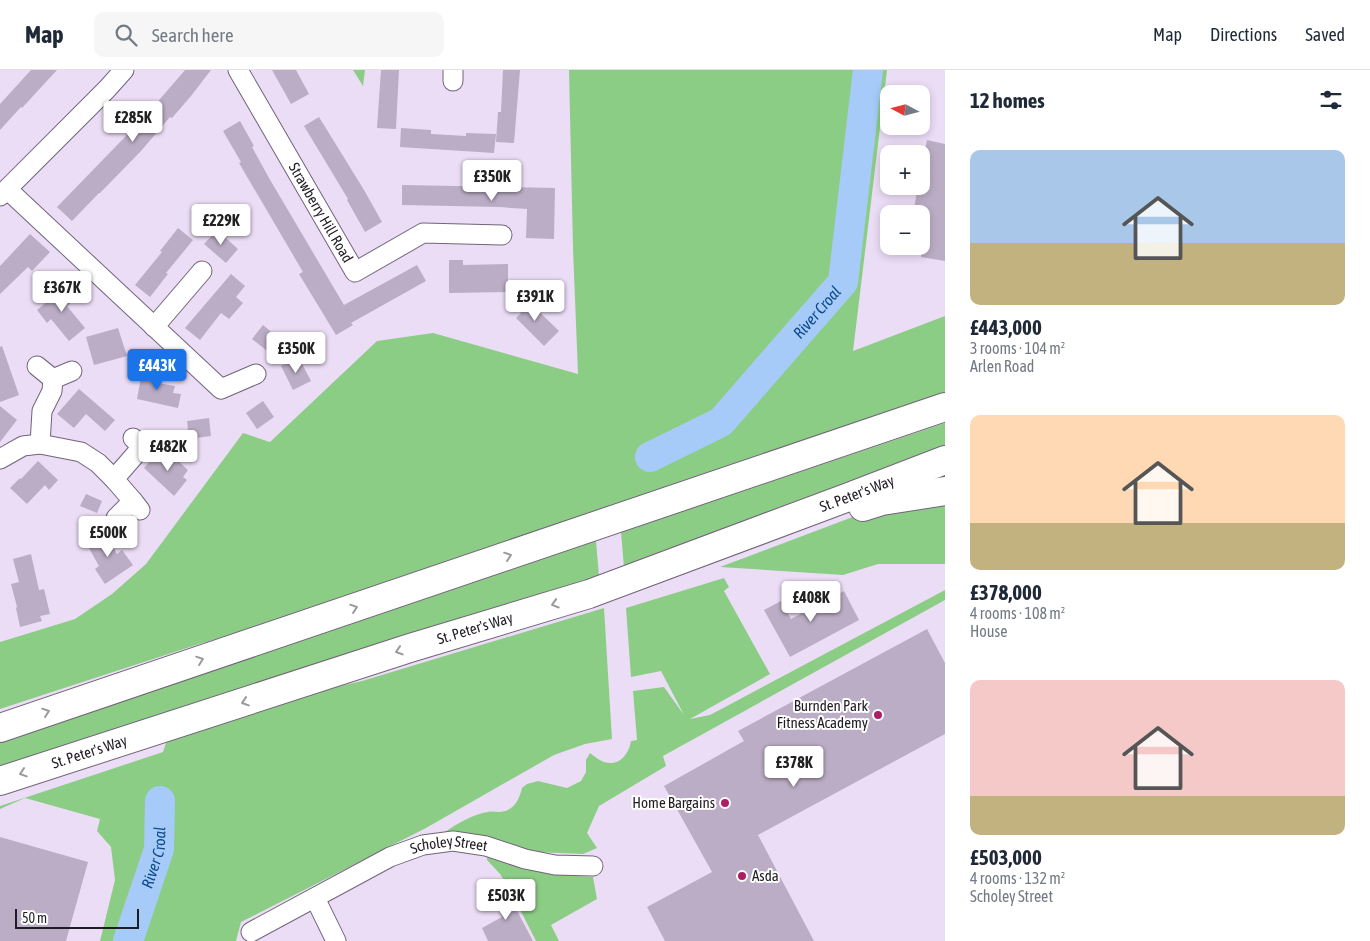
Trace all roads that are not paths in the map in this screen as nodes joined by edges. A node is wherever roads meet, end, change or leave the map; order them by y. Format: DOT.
graph roads {
  1 [pos="124,70"];
  2 [pos="238,70"];
  3 [pos="4,193"];
  4 [pos="502,235"];
  5 [pos="202,271"];
  6 [pos="154,327"];
  7 [pos="37,366"];
  8 [pos="72,371"];
  9 [pos="256,374"];
  10 [pos="53,379"];
  11 [pos="945,407"];
  12 [pos="133,438"];
  13 [pos="40,444"];
  14 [pos="0,459"];
  15 [pos="945,460"];
  16 [pos="114,479"];
  17 [pos="945,491"];
  18 [pos="116,518"];
  19 [pos="590,594"];
  20 [pos="0,728"];
  21 [pos="0,781"];
  22 [pos="593,866"];
  23 [pos="315,898"];
  24 [pos="251,932"];
  25 [pos="336,941"];
  1 -- 3 [label="street"];
  2 -- 4 [label="street, Strawberry Hill Road"];
  3 -- 6 [label="street"];
  5 -- 6 [label="street"];
  6 -- 9 [label="street"];
  7 -- 10 [label="street"];
  8 -- 10 [label="street"];
  10 -- 13 [label="street"];
  20 -- 11 [label="highway, one-way"];
  12 -- 16 [label="street"];
  13 -- 14 [label="street"];
  13 -- 16 [label="street"];
  15 -- 19 [label="highway, St. Peter's Way"];
  16 -- 18 [label="street"];
  17 -- 19 [label="highway"];
  19 -- 21 [label="highway, St. Peter's Way, one-way"];
  22 -- 23 [label="street, Scholey Street"];
  23 -- 24 [label="street, Scholey Street"];
  23 -- 25 [label="street"];
}
